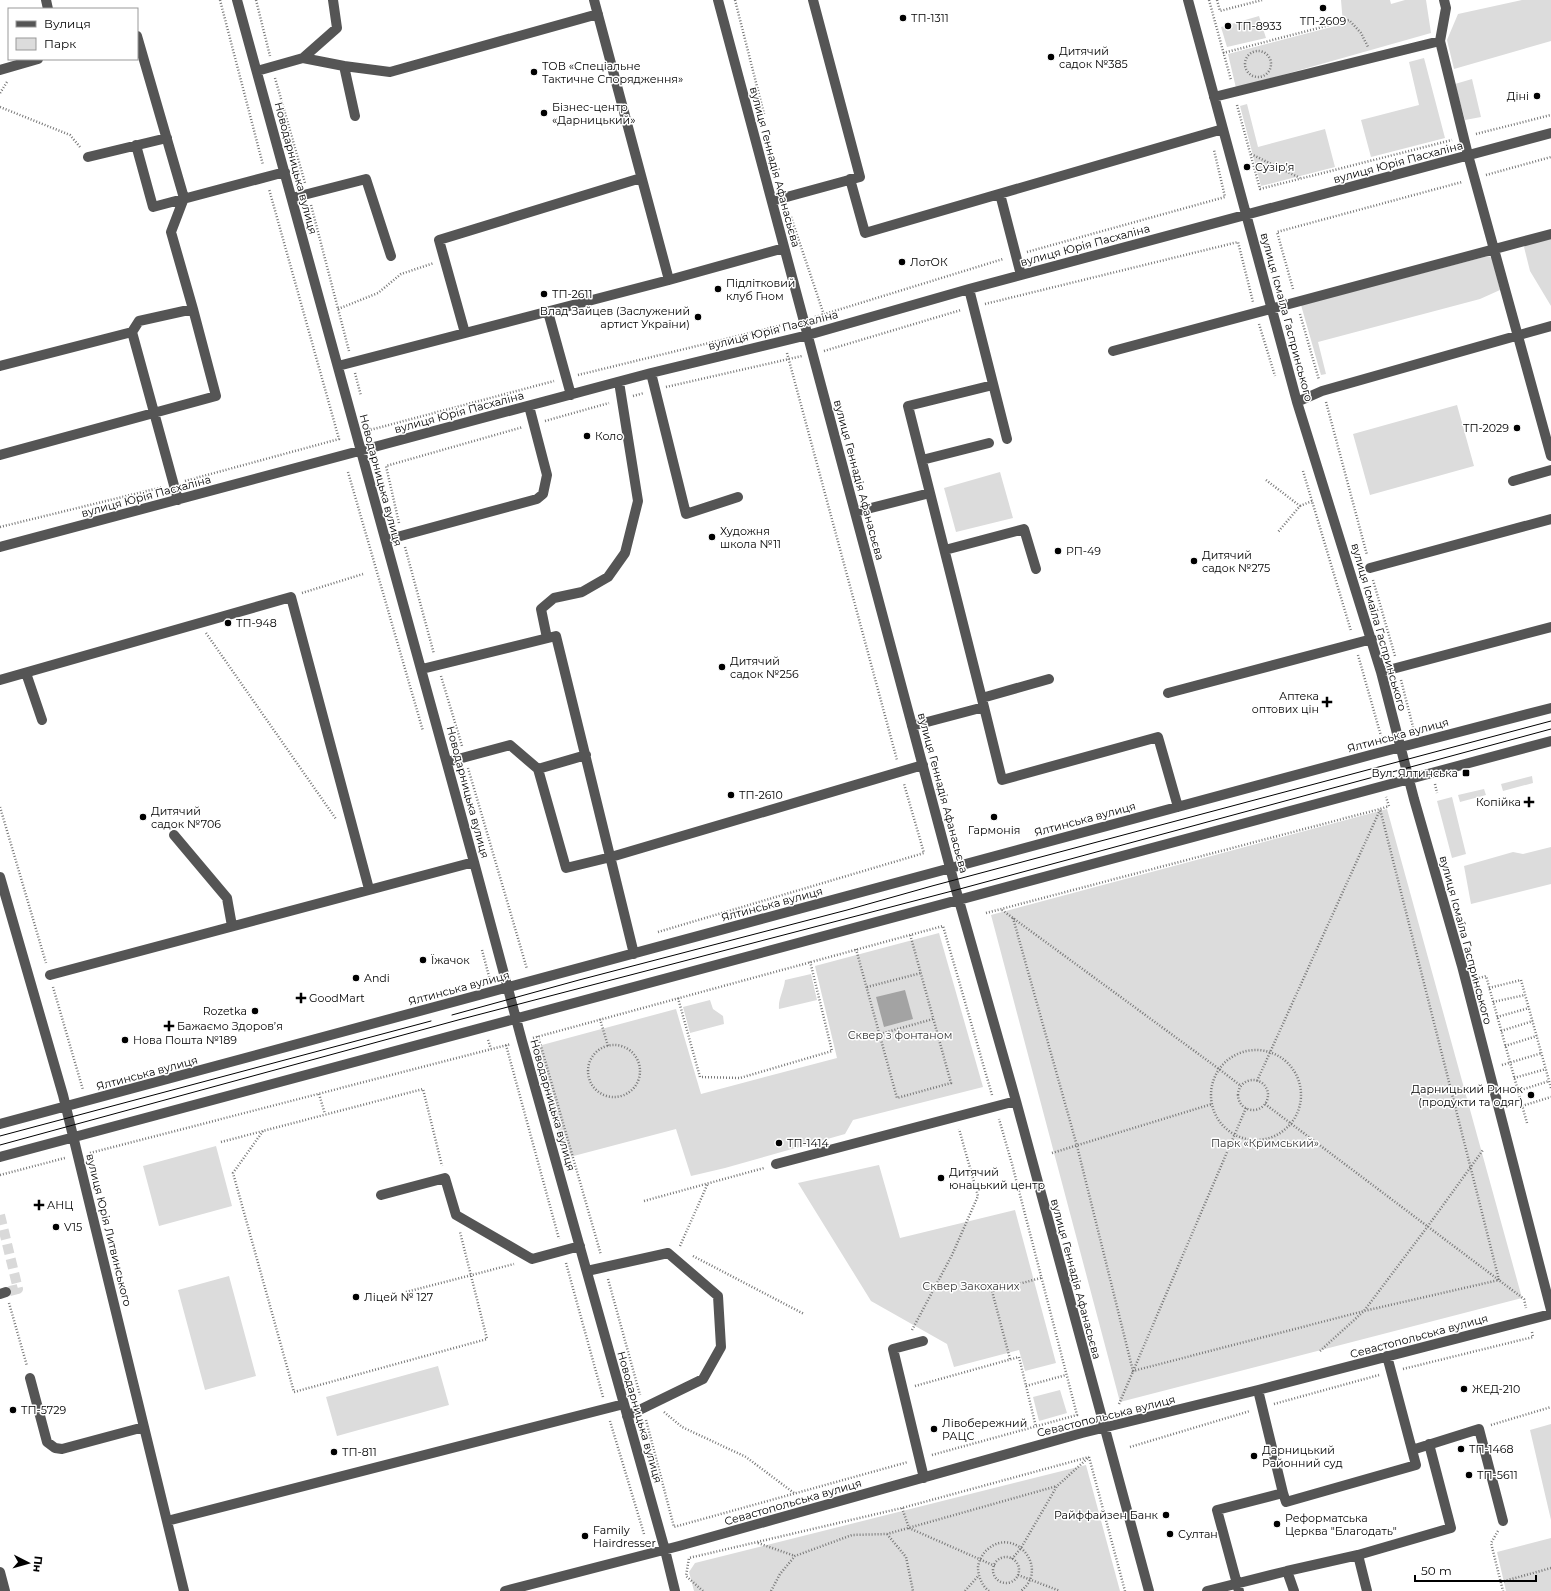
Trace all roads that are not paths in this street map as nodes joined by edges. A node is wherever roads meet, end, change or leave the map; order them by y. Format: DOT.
graph roads {
  1 [pos="237,0"];
  2 [pos="333,0"];
  3 [pos="594,0"];
  4 [pos="718,0"];
  5 [pos="813,0"];
  6 [pos="1188,0"];
  7 [pos="1444,0"];
  8 [pos="598,14"];
  9 [pos="138,39"];
  10 [pos="1440,42"];
  11 [pos="303,58"];
  12 [pos="35,60"];
  13 [pos="344,66"];
  14 [pos="0,70"];
  15 [pos="257,71"];
  16 [pos="1214,97"];
  17 [pos="355,116"];
  18 [pos="1223,129"];
  19 [pos="1551,133"];
  20 [pos="167,138"];
  21 [pos="136,146"];
  22 [pos="1468,155"];
  23 [pos="88,157"];
  24 [pos="285,172"];
  25 [pos="641,178"];
  26 [pos="850,179"];
  27 [pos="1000,194"];
  28 [pos="184,198"];
  29 [pos="292,198"];
  30 [pos="772,201"];
  31 [pos="1246,215"];
  32 [pos="1551,234"];
  33 [pos="784,248"];
  34 [pos="1494,249"];
  35 [pos="391,256"];
  36 [pos="1021,275"];
  37 [pos="669,280"];
  38 [pos="969,289"];
  39 [pos="1271,308"];
  40 [pos="193,309"];
  41 [pos="548,312"];
  42 [pos="1551,326"];
  43 [pos="132,332"];
  44 [pos="465,333"];
  45 [pos="1518,334"];
  46 [pos="808,335"];
  47 [pos="1113,351"];
  48 [pos="0,366"];
  49 [pos="338,366"];
  50 [pos="652,374"];
  51 [pos="619,382"];
  52 [pos="993,385"];
  53 [pos="571,395"];
  54 [pos="1297,402"];
  55 [pos="528,406"];
  56 [pos="153,413"];
  57 [pos="1007,439"];
  58 [pos="989,443"];
  59 [pos="361,451"];
  60 [pos="0,455"];
  61 [pos="1551,456"];
  62 [pos="922,460"];
  63 [pos="1551,470"];
  64 [pos="1513,481"];
  65 [pos="930,493"];
  66 [pos="738,497"];
  67 [pos="178,500"];
  68 [pos="855,512"];
  69 [pos="1551,519"];
  70 [pos="386,540"];
  71 [pos="0,547"];
  72 [pos="944,550"];
  73 [pos="1370,568"];
  74 [pos="1036,569"];
  75 [pos="1551,627"];
  76 [pos="547,638"];
  77 [pos="1372,639"];
  78 [pos="422,669"];
  79 [pos="1381,672"];
  80 [pos="26,673"];
  81 [pos="1049,679"];
  82 [pos="0,680"];
  83 [pos="1168,693"];
  84 [pos="983,703"];
  85 [pos="1551,708"];
  86 [pos="42,720"];
  87 [pos="912,726"];
  88 [pos="1551,741"];
  89 [pos="1401,747"];
  90 [pos="586,755"];
  91 [pos="447,762"];
  92 [pos="923,765"];
  93 [pos="538,769"];
  94 [pos="1410,779"];
  95 [pos="1178,807"];
  96 [pos="174,835"];
  97 [pos="612,857"];
  98 [pos="474,862"];
  99 [pos="950,869"];
  100 [pos="0,877"];
  101 [pos="369,889"];
  102 [pos="959,900"];
  103 [pos="4,903"];
  104 [pos="232,926"];
  105 [pos="634,954"];
  106 [pos="50,975"];
  107 [pos="508,987"];
  108 [pos="517,1019"];
  109 [pos="1016,1101"];
  110 [pos="66,1107"];
  111 [pos="0,1124"];
  112 [pos="74,1137"];
  113 [pos="0,1157"];
  114 [pos="776,1164"];
  115 [pos="381,1195"];
  116 [pos="580,1246"];
  117 [pos="587,1271"];
  118 [pos="1551,1310"];
  119 [pos="1551,1314"];
  120 [pos="923,1341"];
  121 [pos="1387,1356"];
  122 [pos="30,1378"];
  123 [pos="1258,1390"];
  124 [pos="624,1404"];
  125 [pos="627,1416"];
  126 [pos="144,1427"];
  127 [pos="1104,1428"];
  128 [pos="1429,1444"];
  129 [pos="1412,1450"];
  130 [pos="924,1478"];
  131 [pos="1283,1493"];
  132 [pos="167,1521"];
  133 [pos="1503,1521"];
  134 [pos="665,1550"];
  135 [pos="1358,1555"];
  136 [pos="1287,1571"];
  137 [pos="0,1572"];
  138 [pos="1238,1588"];
  139 [pos="517,1590"];
  140 [pos="5,1591"];
  141 [pos="184,1591"];
  142 [pos="505,1591"];
  143 [pos="675,1591"];
  144 [pos="1148,1591"];
  145 [pos="1207,1591"];
  146 [pos="1294,1591"];
  147 [pos="1367,1591"];
  1 -- 15 [label="street, Новодарницька вулиця"];
  2 -- 11 [label="street"];
  3 -- 8 [label="street"];
  4 -- 30 [label="street, вулиця Геннадія Афанасьєва"];
  5 -- 26 [label="street"];
  6 -- 16 [label="street, вулиця Ісмаїла Гаспринського"];
  7 -- 10 [label="street"];
  8 -- 13 [label="street"];
  8 -- 25 [label="street"];
  9 -- 20 [label="street"];
  10 -- 16 [label="street"];
  10 -- 22 [label="street"];
  11 -- 13 [label="street"];
  11 -- 15 [label="street"];
  12 -- 14 [label="street"];
  13 -- 17 [label="street"];
  15 -- 24 [label="street, Новодарницька вулиця"];
  16 -- 18 [label="street, вулиця Ісмаїла Гаспринського"];
  18 -- 27 [label="street"];
  18 -- 31 [label="street, вулиця Ісмаїла Гаспринського"];
  19 -- 22 [label="street, вулиця Юрія Пасхаліна"];
  20 -- 21 [label="street"];
  20 -- 28 [label="street"];
  21 -- 23 [label="street"];
  21 -- 28 [label="street"];
  22 -- 31 [label="street, вулиця Юрія Пасхаліна"];
  22 -- 34 [label="street"];
  24 -- 28 [label="street"];
  24 -- 29 [label="street, Новодарницька вулиця"];
  25 -- 37 [label="street"];
  25 -- 44 [label="street"];
  26 -- 27 [label="street"];
  26 -- 30 [label="street"];
  27 -- 36 [label="street"];
  28 -- 40 [label="street"];
  29 -- 35 [label="street"];
  29 -- 49 [label="street, Новодарницька вулиця"];
  30 -- 33 [label="street, вулиця Геннадія Афанасьєва"];
  31 -- 36 [label="street, вулиця Юрія Пасхаліна"];
  31 -- 39 [label="street, вулиця Ісмаїла Гаспринського"];
  32 -- 34 [label="street"];
  33 -- 37 [label="street"];
  33 -- 46 [label="street, вулиця Геннадія Афанасьєва"];
  34 -- 39 [label="street"];
  34 -- 45 [label="street"];
  36 -- 38 [label="street, вулиця Юрія Пасхаліна"];
  37 -- 41 [label="street"];
  38 -- 46 [label="street, вулиця Юрія Пасхаліна"];
  38 -- 52 [label="street"];
  39 -- 47 [label="street"];
  39 -- 54 [label="street, вулиця Ісмаїла Гаспринського"];
  40 -- 43 [label="street"];
  40 -- 56 [label="street"];
  41 -- 44 [label="street"];
  41 -- 53 [label="street"];
  42 -- 45 [label="street"];
  43 -- 48 [label="street"];
  43 -- 56 [label="street"];
  44 -- 49 [label="street"];
  45 -- 54 [label="street"];
  45 -- 61 [label="street"];
  46 -- 50 [label="street, вулиця Юрія Пасхаліна"];
  46 -- 68 [label="street, вулиця Геннадія Афанасьєва"];
  49 -- 59 [label="street, Новодарницька вулиця"];
  50 -- 51 [label="street, вулиця Юрія Пасхаліна"];
  50 -- 66 [label="street"];
  51 -- 53 [label="street, вулиця Юрія Пасхаліна"];
  51 -- 76 [label="street"];
  52 -- 57 [label="street"];
  52 -- 62 [label="street"];
  53 -- 55 [label="street, вулиця Юрія Пасхаліна"];
  54 -- 77 [label="street, вулиця Ісмаїла Гаспринського"];
  55 -- 59 [label="street, вулиця Юрія Пасхаліна"];
  55 -- 70 [label="street"];
  56 -- 60 [label="street"];
  56 -- 67 [label="street"];
  58 -- 62 [label="street"];
  59 -- 67 [label="street, вулиця Юрія Пасхаліна"];
  59 -- 70 [label="street, Новодарницька вулиця"];
  62 -- 65 [label="street"];
  63 -- 64 [label="street"];
  65 -- 68 [label="street"];
  65 -- 72 [label="street"];
  67 -- 71 [label="street, вулиця Юрія Пасхаліна"];
  68 -- 87 [label="street, вулиця Геннадія Афанасьєва"];
  69 -- 73 [label="street"];
  70 -- 78 [label="street, Новодарницька вулиця"];
  72 -- 74 [label="street"];
  72 -- 84 [label="street"];
  75 -- 79 [label="street"];
  76 -- 78 [label="street"];
  76 -- 90 [label="street"];
  77 -- 79 [label="street, вулиця Ісмаїла Гаспринського"];
  77 -- 83 [label="street"];
  78 -- 91 [label="street, Новодарницька вулиця"];
  79 -- 89 [label="street, вулиця Ісмаїла Гаспринського"];
  80 -- 82 [label="street"];
  80 -- 86 [label="street"];
  80 -- 101 [label="street"];
  81 -- 84 [label="street"];
  84 -- 87 [label="street"];
  84 -- 95 [label="street"];
  85 -- 89 [label="street, Ялтинська вулиця"];
  87 -- 92 [label="street, вулиця Геннадія Афанасьєва"];
  88 -- 94 [label="street"];
  89 -- 94 [label="street, вулиця Ісмаїла Гаспринського"];
  89 -- 95 [label="street, Ялтинська вулиця"];
  90 -- 93 [label="street"];
  90 -- 97 [label="street"];
  91 -- 93 [label="street"];
  91 -- 98 [label="street, Новодарницька вулиця"];
  92 -- 97 [label="street"];
  92 -- 99 [label="street, вулиця Геннадія Афанасьєва"];
  93 -- 97 [label="street"];
  94 -- 102 [label="street"];
  94 -- 118 [label="street, вулиця Ісмаїла Гаспринського"];
  95 -- 99 [label="street, Ялтинська вулиця"];
  96 -- 104 [label="street"];
  97 -- 105 [label="street"];
  98 -- 101 [label="street"];
  98 -- 107 [label="street, Новодарницька вулиця"];
  99 -- 102 [label="street, вулиця Геннадія Афанасьєва"];
  99 -- 105 [label="street, Ялтинська вулиця"];
  100 -- 103 [label="street, вулиця Юрія Литвинського"];
  101 -- 104 [label="street"];
  102 -- 108 [label="street"];
  102 -- 109 [label="street, вулиця Геннадія Афанасьєва"];
  103 -- 110 [label="street, вулиця Юрія Литвинського"];
  104 -- 106 [label="street"];
  105 -- 107 [label="street, Ялтинська вулиця"];
  107 -- 108 [label="street, Новодарницька вулиця"];
  107 -- 110 [label="street, Ялтинська вулиця"];
  108 -- 112 [label="street"];
  108 -- 116 [label="street, Новодарницька вулиця"];
  109 -- 114 [label="street"];
  109 -- 127 [label="street, вулиця Геннадія Афанасьєва"];
  110 -- 111 [label="street, Ялтинська вулиця"];
  110 -- 112 [label="street, вулиця Юрія Литвинського"];
  112 -- 113 [label="street"];
  112 -- 126 [label="street, вулиця Юрія Литвинського"];
  115 -- 116 [label="street"];
  116 -- 117 [label="street, Новодарницька вулиця"];
  117 -- 124 [label="street, Новодарницька вулиця"];
  117 -- 125 [label="street"];
  119 -- 121 [label="street, Севастопольська вулиця"];
  120 -- 130 [label="street"];
  121 -- 123 [label="street, Севастопольська вулиця"];
  121 -- 129 [label="street"];
  122 -- 126 [label="street"];
  123 -- 127 [label="street, Севастопольська вулиця"];
  123 -- 131 [label="street"];
  124 -- 125 [label="street, Новодарницька вулиця"];
  124 -- 132 [label="street"];
  125 -- 134 [label="street, Новодарницька вулиця"];
  126 -- 132 [label="street, вулиця Юрія Литвинського"];
  127 -- 130 [label="street, Севастопольська вулиця"];
  127 -- 144 [label="street, вулиця Геннадія Афанасьєва"];
  128 -- 129 [label="street"];
  128 -- 133 [label="street"];
  128 -- 135 [label="street"];
  129 -- 131 [label="street"];
  130 -- 134 [label="street, Севастопольська вулиця"];
  131 -- 138 [label="street"];
  132 -- 141 [label="street, вулиця Юрія Литвинського"];
  134 -- 139 [label="street, Севастопольська вулиця"];
  134 -- 143 [label="street, Новодарницька вулиця"];
  135 -- 136 [label="street"];
  135 -- 147 [label="street"];
  136 -- 138 [label="street"];
  136 -- 146 [label="street"];
  137 -- 140 [label="street"];
  138 -- 145 [label="street"];
  139 -- 142 [label="street, Севастопольська вулиця"];
}
